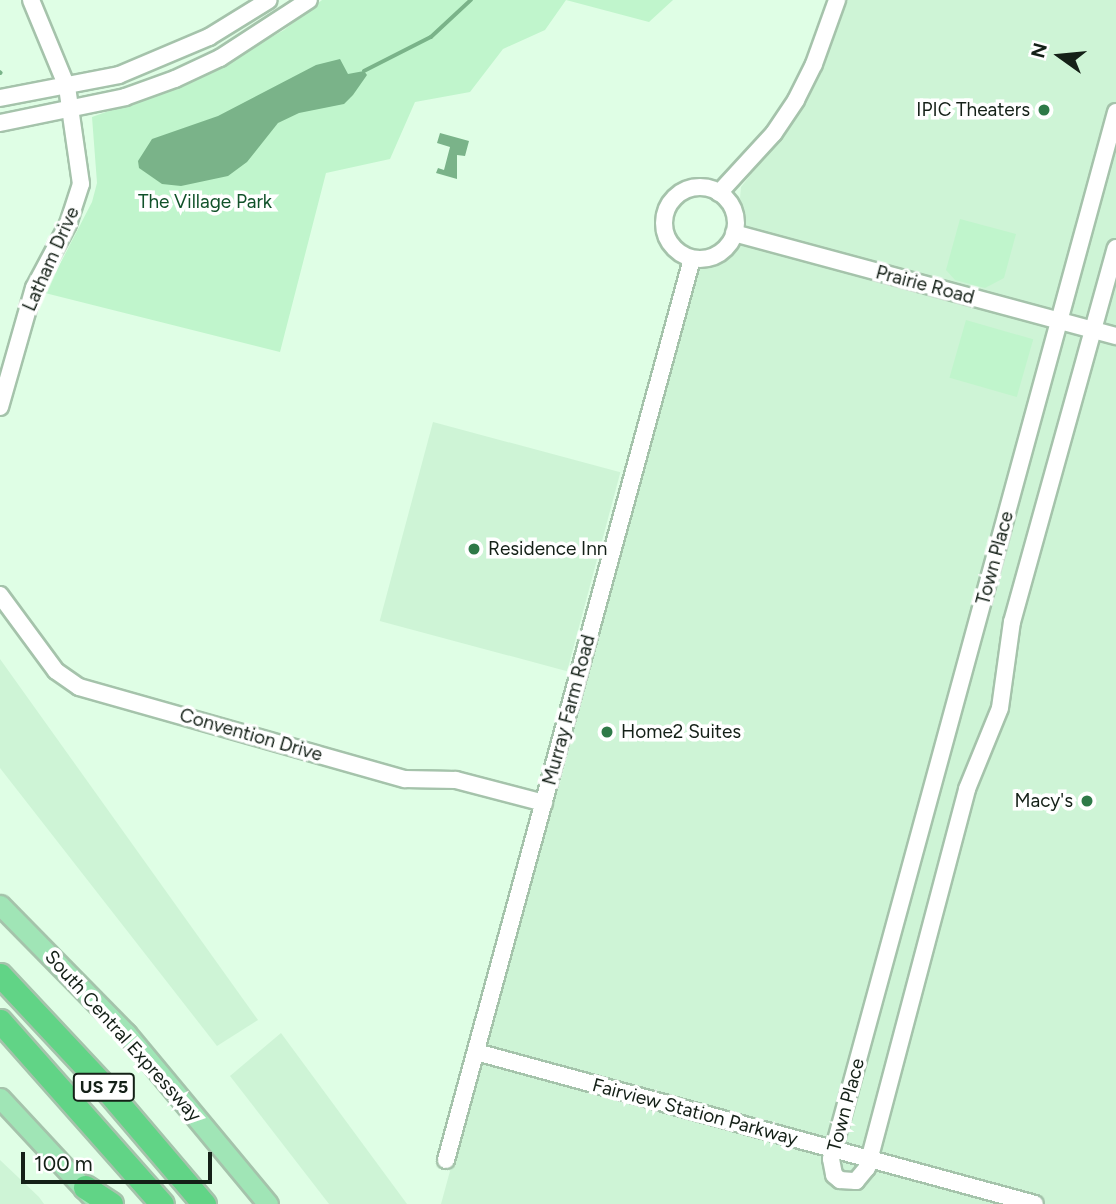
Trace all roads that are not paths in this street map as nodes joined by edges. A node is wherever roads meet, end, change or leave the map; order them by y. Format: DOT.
graph roads {
  1 [pos="31,0"];
  2 [pos="269,0"];
  3 [pos="309,0"];
  4 [pos="837,0"];
  5 [pos="67,87"];
  6 [pos="0,98"];
  7 [pos="71,110"];
  8 [pos="1116,112"];
  9 [pos="0,123"];
  10 [pos="719,193"];
  11 [pos="734,233"];
  12 [pos="1116,248"];
  13 [pos="692,259"];
  14 [pos="1059,321"];
  15 [pos="1094,330"];
  16 [pos="1116,337"];
  17 [pos="0,407"];
  18 [pos="0,595"];
  19 [pos="544,803"];
  20 [pos="0,905"];
  21 [pos="0,975"];
  22 [pos="0,1021"];
  23 [pos="476,1052"];
  24 [pos="0,1098"];
  25 [pos="833,1149"];
  26 [pos="869,1159"];
  27 [pos="446,1160"];
  28 [pos="91,1196"];
  29 [pos="111,1204"];
  30 [pos="162,1204"];
  31 [pos="204,1204"];
  32 [pos="268,1204"];
  33 [pos="1035,1204"];
  1 -- 5 [label="street"];
  2 -- 5 [label="street"];
  3 -- 7 [label="street"];
  4 -- 10 [label="street"];
  5 -- 6 [label="street"];
  5 -- 7 [label="street, Latham Drive"];
  7 -- 9 [label="street"];
  7 -- 17 [label="street, Latham Drive"];
  8 -- 14 [label="street, Town Place"];
  10 -- 11 [label="street"];
  10 -- 13 [label="street"];
  11 -- 13 [label="street"];
  11 -- 14 [label="street, Prairie Road"];
  12 -- 15 [label="street, Town Place"];
  13 -- 19 [label="street, Murray Farm Road"];
  14 -- 15 [label="street, Prairie Road"];
  14 -- 25 [label="street, Town Place"];
  15 -- 16 [label="street, Prairie Road"];
  15 -- 26 [label="street, Town Place"];
  18 -- 19 [label="street, Convention Drive"];
  19 -- 23 [label="street, Murray Farm Road"];
  20 -- 32 [label="main road, South Central Expressway"];
  21 -- 31 [label="highway, US 75"];
  22 -- 30 [label="highway, US 75"];
  23 -- 25 [label="street, Fairview Station Parkway"];
  23 -- 27 [label="street, Murray Farm Road"];
  24 -- 28 [label="main road"];
  25 -- 26 [label="street, Fairview Station Parkway"];
  25 -- 26 [label="street, Town Place"];
  26 -- 33 [label="street, Fairview Station Parkway"];
  28 -- 29 [label="highway"];
}
